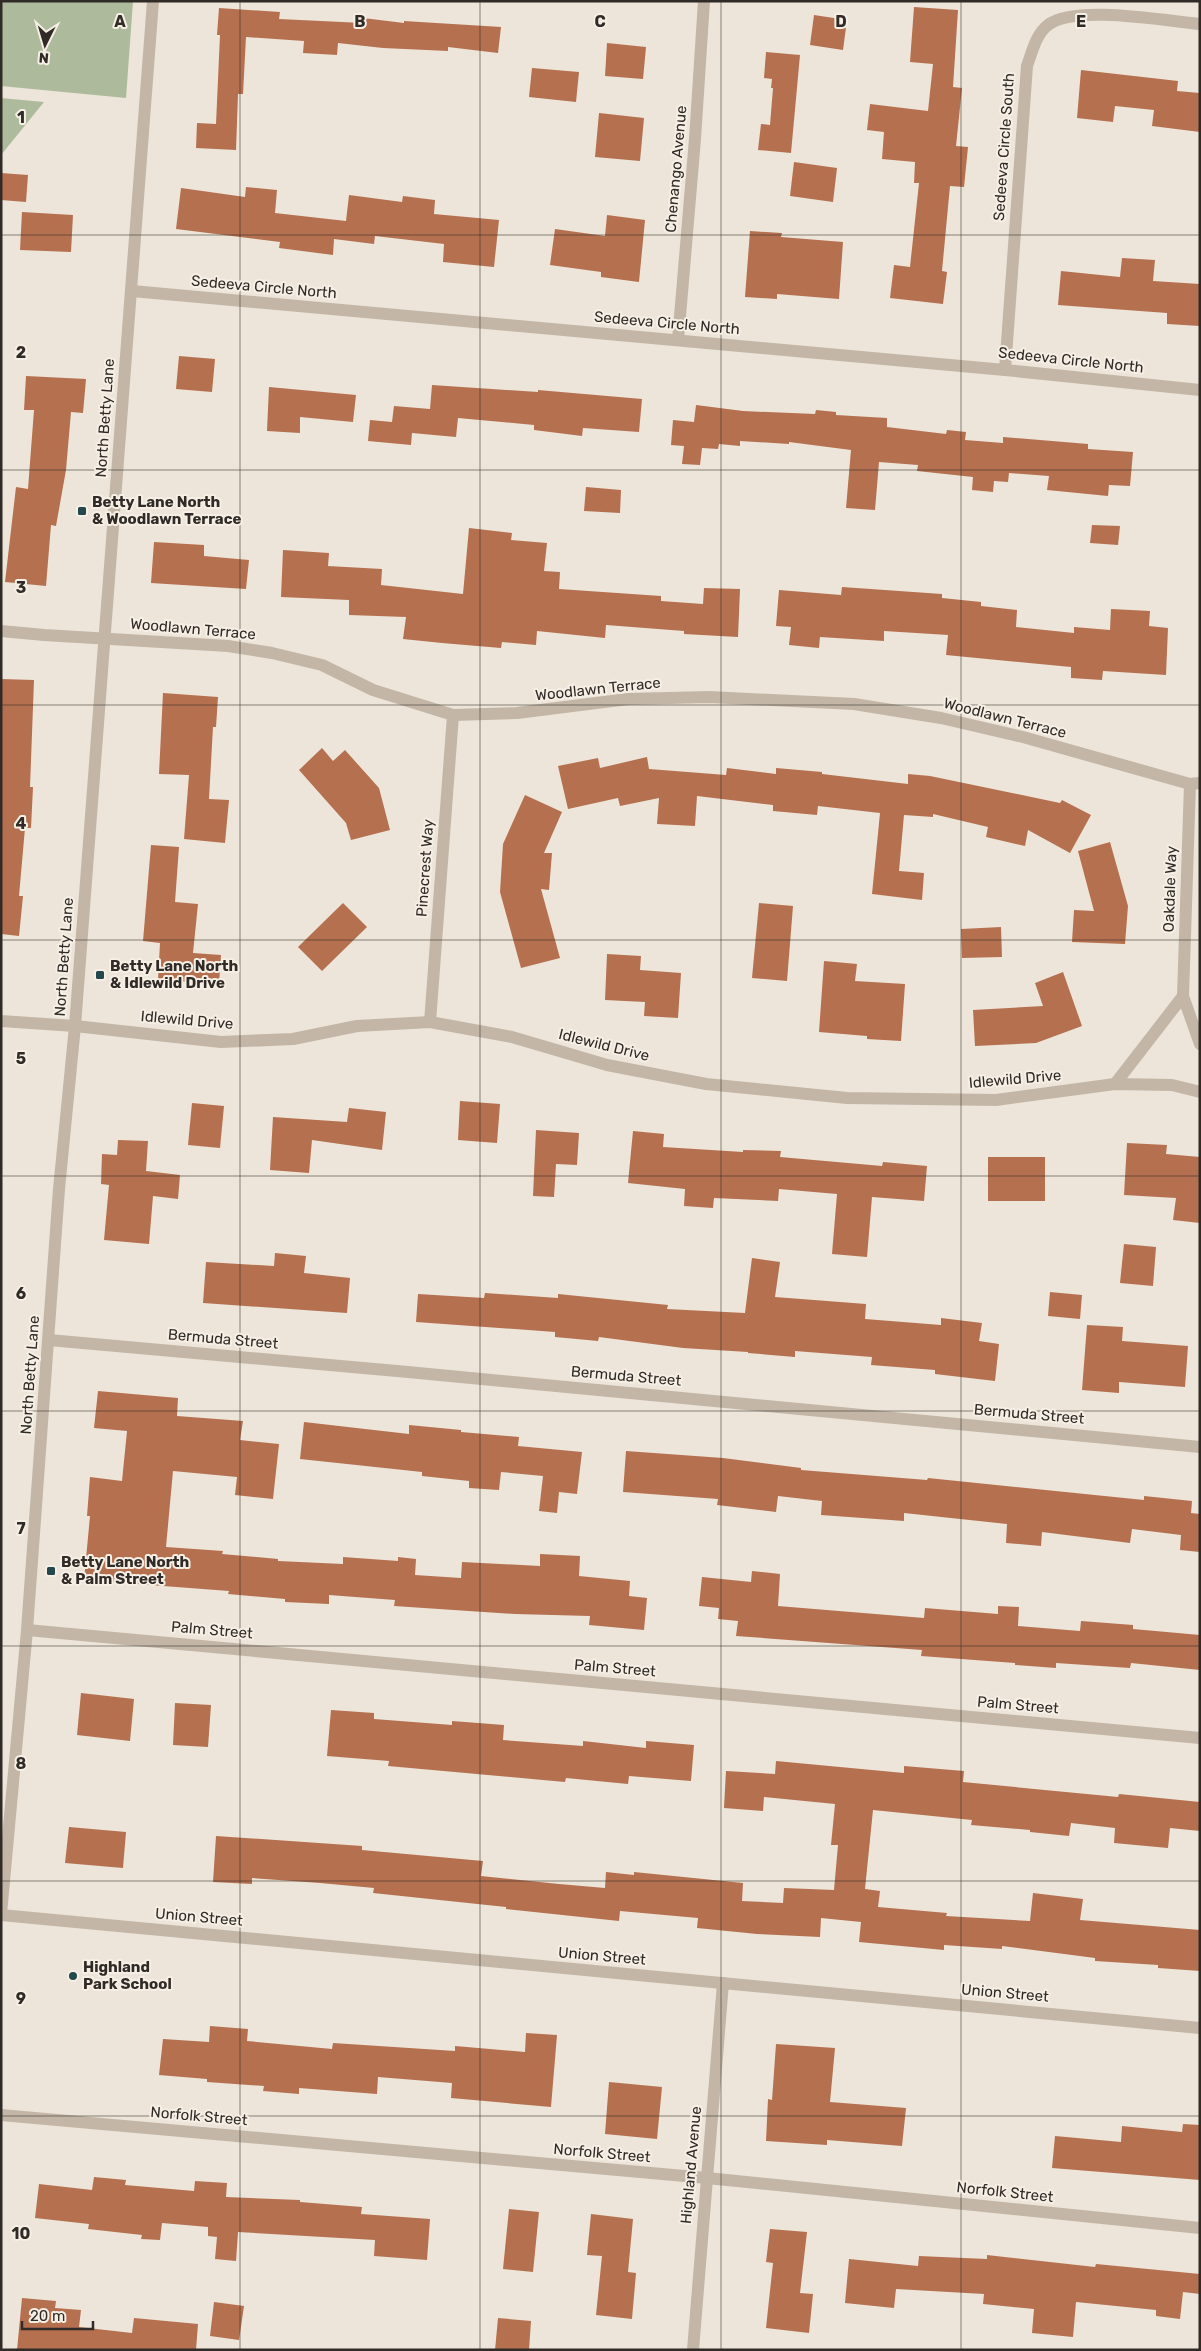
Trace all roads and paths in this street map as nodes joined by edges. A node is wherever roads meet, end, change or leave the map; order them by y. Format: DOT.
graph roads {
  1 [pos="153,1"];
  2 [pos="704,1"];
  3 [pos="1200,24"];
  4 [pos="132,291"];
  5 [pos="678,340"];
  6 [pos="1005,370"];
  7 [pos="1200,390"];
  8 [pos="1,631"];
  9 [pos="105,638"];
  10 [pos="453,716"];
  11 [pos="1195,784"];
  12 [pos="1182,996"];
  13 [pos="1,1022"];
  14 [pos="430,1022"];
  15 [pos="75,1026"];
  16 [pos="1200,1044"];
  17 [pos="1115,1084"];
  18 [pos="1200,1092"];
  19 [pos="49,1340"];
  20 [pos="1200,1447"];
  21 [pos="27,1630"];
  22 [pos="1200,1738"];
  23 [pos="1,1915"];
  24 [pos="723,1983"];
  25 [pos="1200,2028"];
  26 [pos="1,2115"];
  27 [pos="706,2178"];
  28 [pos="1200,2228"];
  29 [pos="693,2350"];
  1 -- 4 [label="street, North Betty Lane"];
  2 -- 5 [label="street, Chenango Avenue"];
  3 -- 6 [label="street, Sedeeva Circle South"];
  4 -- 5 [label="street, Sedeeva Circle North"];
  4 -- 9 [label="street, North Betty Lane"];
  5 -- 6 [label="street, Sedeeva Circle North"];
  6 -- 7 [label="street, Sedeeva Circle North"];
  8 -- 9 [label="street, Woodlawn Terrace"];
  9 -- 10 [label="street, Woodlawn Terrace"];
  9 -- 15 [label="street, North Betty Lane"];
  10 -- 11 [label="street, Woodlawn Terrace"];
  10 -- 14 [label="street, Pinecrest Way"];
  11 -- 12 [label="street, Oakdale Way"];
  12 -- 16 [label="street, Oakdale Way"];
  12 -- 17 [label="street"];
  13 -- 15 [label="street, Idlewild Drive"];
  14 -- 15 [label="street, Idlewild Drive"];
  14 -- 17 [label="street, Idlewild Drive"];
  15 -- 19 [label="street, North Betty Lane"];
  17 -- 18 [label="street, Idlewild Drive"];
  19 -- 20 [label="street, Bermuda Street"];
  19 -- 21 [label="street, North Betty Lane"];
  21 -- 22 [label="street, Palm Street"];
  21 -- 23 [label="street, North Betty Lane"];
  23 -- 24 [label="street, Union Street"];
  24 -- 25 [label="street, Union Street"];
  24 -- 27 [label="street, Highland Avenue"];
  26 -- 27 [label="street, Norfolk Street"];
  27 -- 28 [label="street, Norfolk Street"];
  27 -- 29 [label="street, Highland Avenue"];
}
